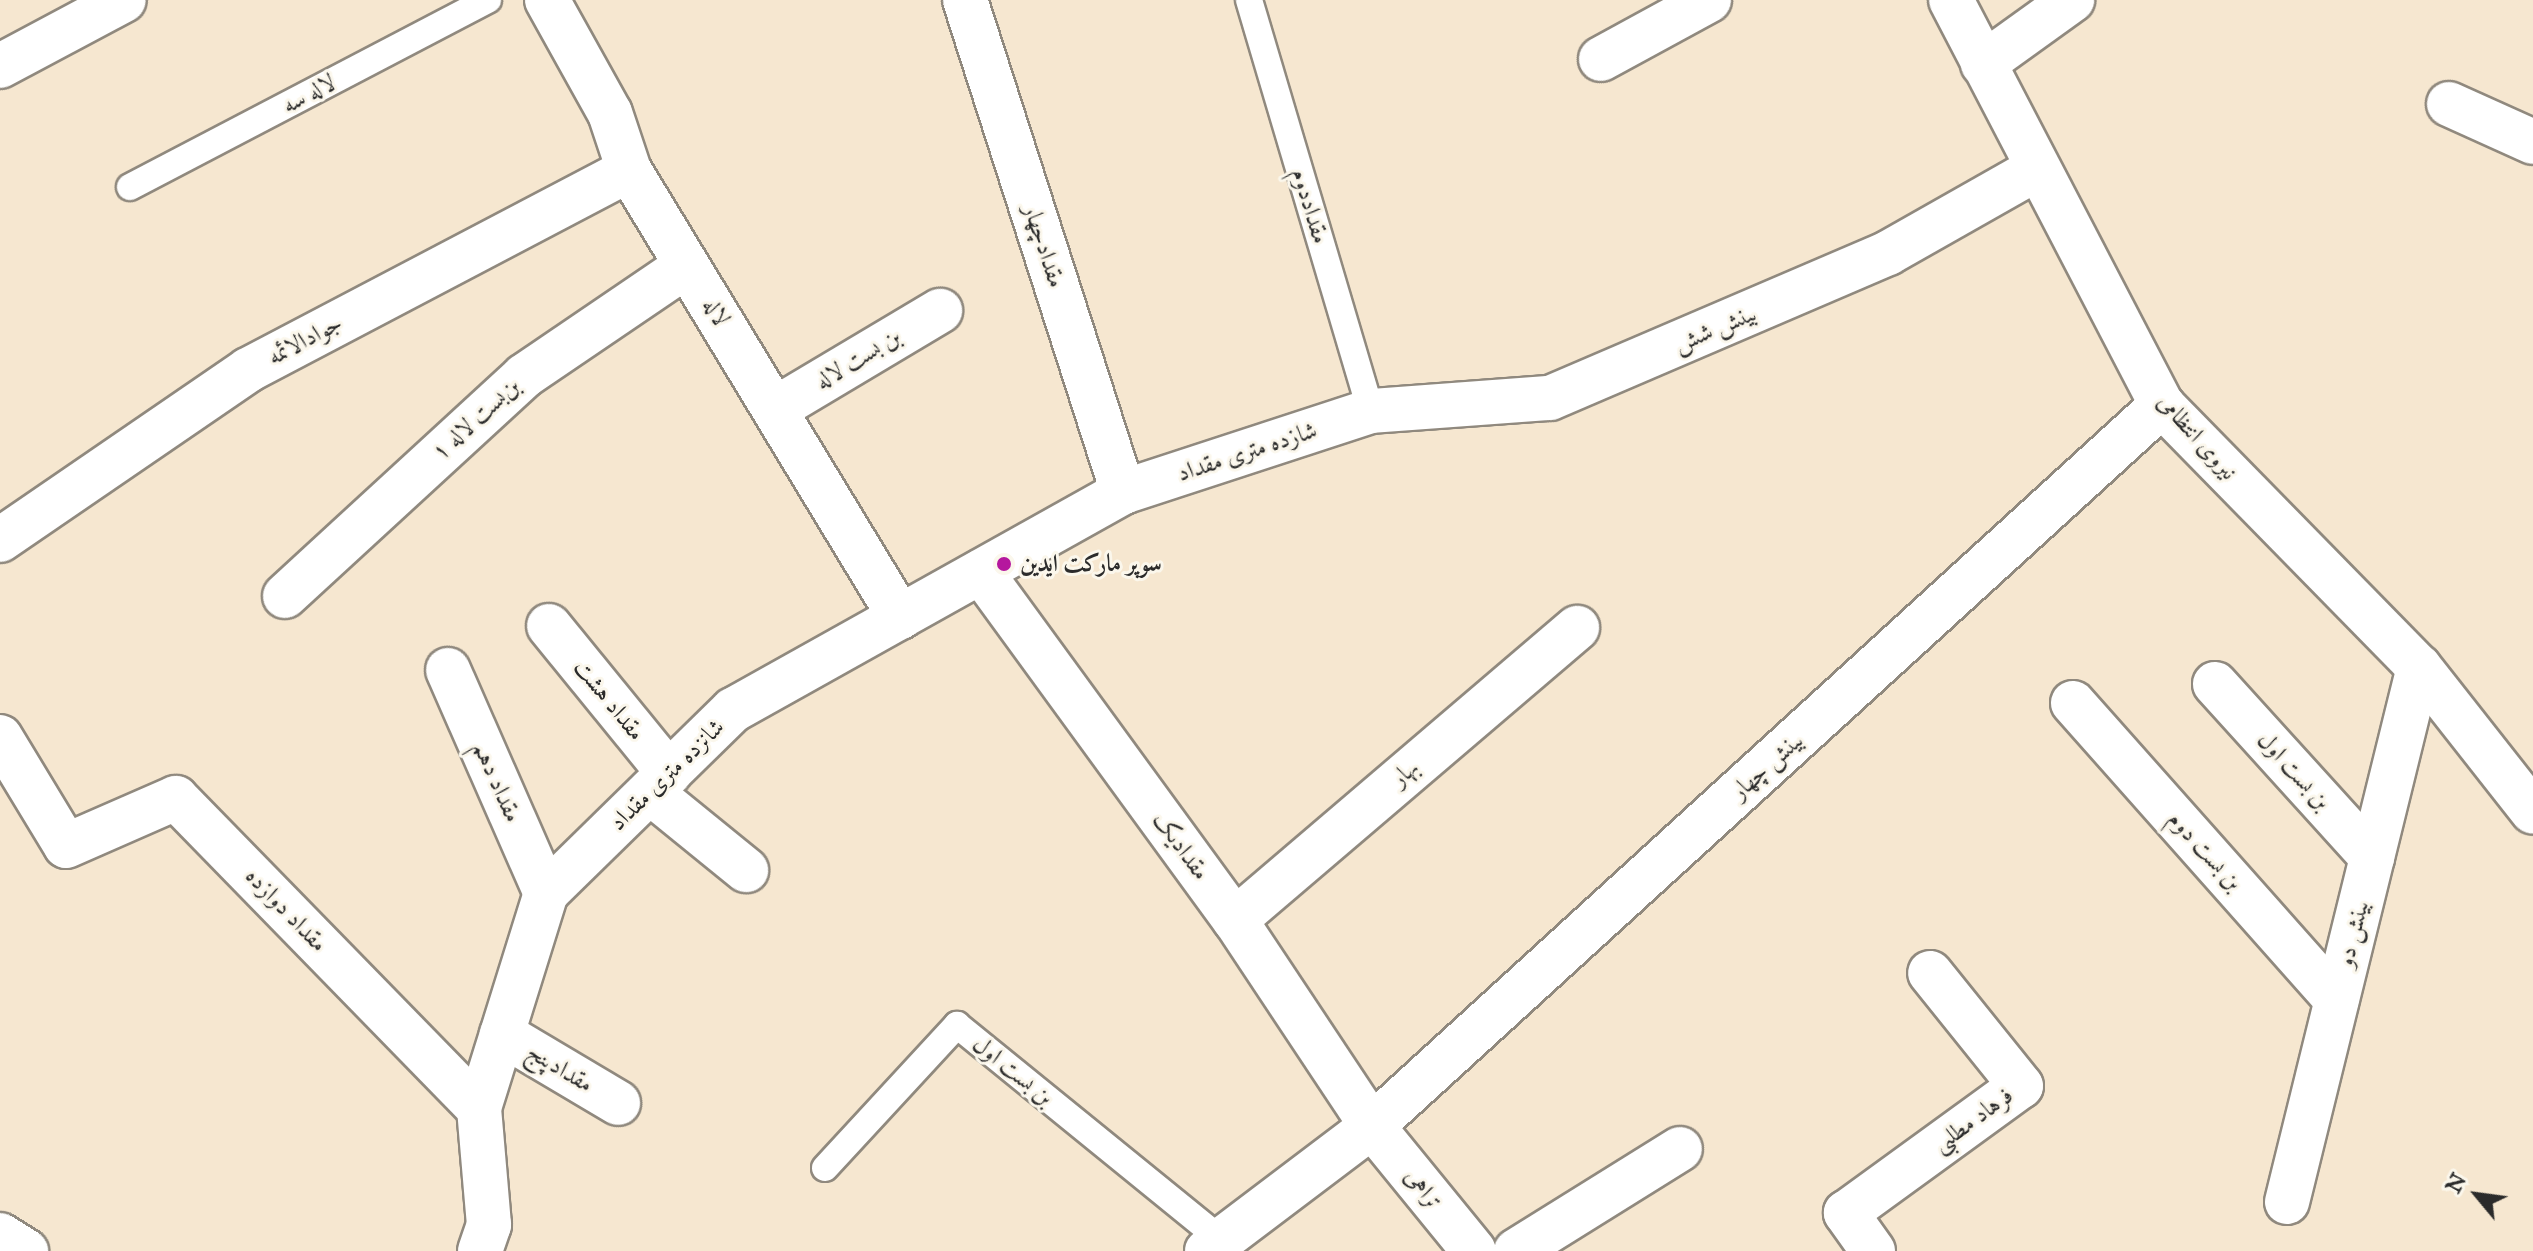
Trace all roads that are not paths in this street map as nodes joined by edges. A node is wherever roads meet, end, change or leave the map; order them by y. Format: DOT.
graph roads {
  1 [pos="124,0"];
  2 [pos="488,0"];
  3 [pos="547,0"];
  4 [pos="965,0"];
  5 [pos="1249,0"];
  6 [pos="1709,0"];
  7 [pos="1951,0"];
  8 [pos="2072,0"];
  9 [pos="1601,59"];
  10 [pos="1983,64"];
  11 [pos="0,66"];
  12 [pos="2449,104"];
  13 [pos="2533,142"];
  14 [pos="629,170"];
  15 [pos="2035,170"];
  16 [pos="130,187"];
  17 [pos="686,266"];
  18 [pos="940,311"];
  19 [pos="2162,405"];
  20 [pos="777,408"];
  21 [pos="1371,411"];
  22 [pos="1123,492"];
  23 [pos="0,540"];
  24 [pos="981,572"];
  25 [pos="285,596"];
  26 [pos="900,617"];
  27 [pos="549,626"];
  28 [pos="1577,628"];
  29 [pos="2419,667"];
  30 [pos="448,670"];
  31 [pos="2215,684"];
  32 [pos="2073,703"];
  33 [pos="6,762"];
  34 [pos="659,782"];
  35 [pos="2533,812"];
  36 [pos="2372,857"];
  37 [pos="746,870"];
  38 [pos="546,893"];
  39 [pos="1235,920"];
  40 [pos="1930,973"];
  41 [pos="2337,1000"];
  42 [pos="502,1034"];
  43 [pos="618,1103"];
  44 [pos="479,1108"];
  45 [pos="1372,1126"];
  46 [pos="1680,1149"];
  47 [pos="825,1168"];
  48 [pos="2287,1202"];
  49 [pos="0,1235"];
  50 [pos="1213,1245"];
  51 [pos="26,1251"];
  52 [pos="480,1251"];
  53 [pos="1474,1251"];
  54 [pos="1516,1251"];
  55 [pos="1873,1251"];
  1 -- 11 [label="street"];
  2 -- 16 [label="lane, لاله سه"];
  3 -- 14 [label="street, لاله"];
  4 -- 22 [label="street, مقدادچهار"];
  5 -- 21 [label="lane, مقداددوم"];
  6 -- 9 [label="street"];
  7 -- 10 [label="street, نیروی انتظامی"];
  8 -- 10 [label="street"];
  10 -- 15 [label="street, نیروی انتظامی"];
  12 -- 13 [label="street"];
  14 -- 17 [label="street, لاله"];
  14 -- 23 [label="street, جوادالائمه"];
  15 -- 19 [label="street, نیروی انتظامی"];
  15 -- 21 [label="street, بینش شش"];
  17 -- 20 [label="street, لاله"];
  17 -- 25 [label="street, بن‌بست لاله ۱"];
  18 -- 20 [label="street, بن بست لاله"];
  19 -- 29 [label="street, نیروی انتظامی"];
  19 -- 45 [label="street, بینش چهار"];
  20 -- 26 [label="street, لاله"];
  21 -- 22 [label="street, شازده متری مقداد"];
  22 -- 24 [label="street, شانزده متری مقداد"];
  24 -- 26 [label="street, شانزده متری مقداد"];
  24 -- 39 [label="street, مقدادیک"];
  26 -- 34 [label="street, شانزده متری مقداد"];
  27 -- 34 [label="street, مقداد هشت"];
  28 -- 39 [label="street, بهار"];
  29 -- 35 [label="street, نیروی انتظامی"];
  29 -- 36 [label="street, بینش دو"];
  30 -- 38 [label="street, مقداد دهم"];
  31 -- 36 [label="street, بن بست اول"];
  32 -- 41 [label="street, بن بست دوم"];
  33 -- 44 [label="street, مقداد دوازده"];
  34 -- 37 [label="street, مقداد هشت"];
  34 -- 38 [label="street, شانزده متری مقداد"];
  36 -- 41 [label="street, بینش دو"];
  38 -- 42 [label="street, شانزده متری مقداد"];
  39 -- 45 [label="street, مقدادیک"];
  40 -- 55 [label="street, فرهاد مطلبی"];
  41 -- 48 [label="street, بینش دو"];
  42 -- 43 [label="street, مقدادپنج"];
  42 -- 44 [label="street, شانزده متری مقداد"];
  44 -- 52 [label="street, شانزده متری مقداد"];
  45 -- 50 [label="street, بینش چهار"];
  45 -- 53 [label="street, تراهی"];
  46 -- 54 [label="street"];
  47 -- 50 [label="lane, بن بست اول"];
  49 -- 51 [label="street"];
}
